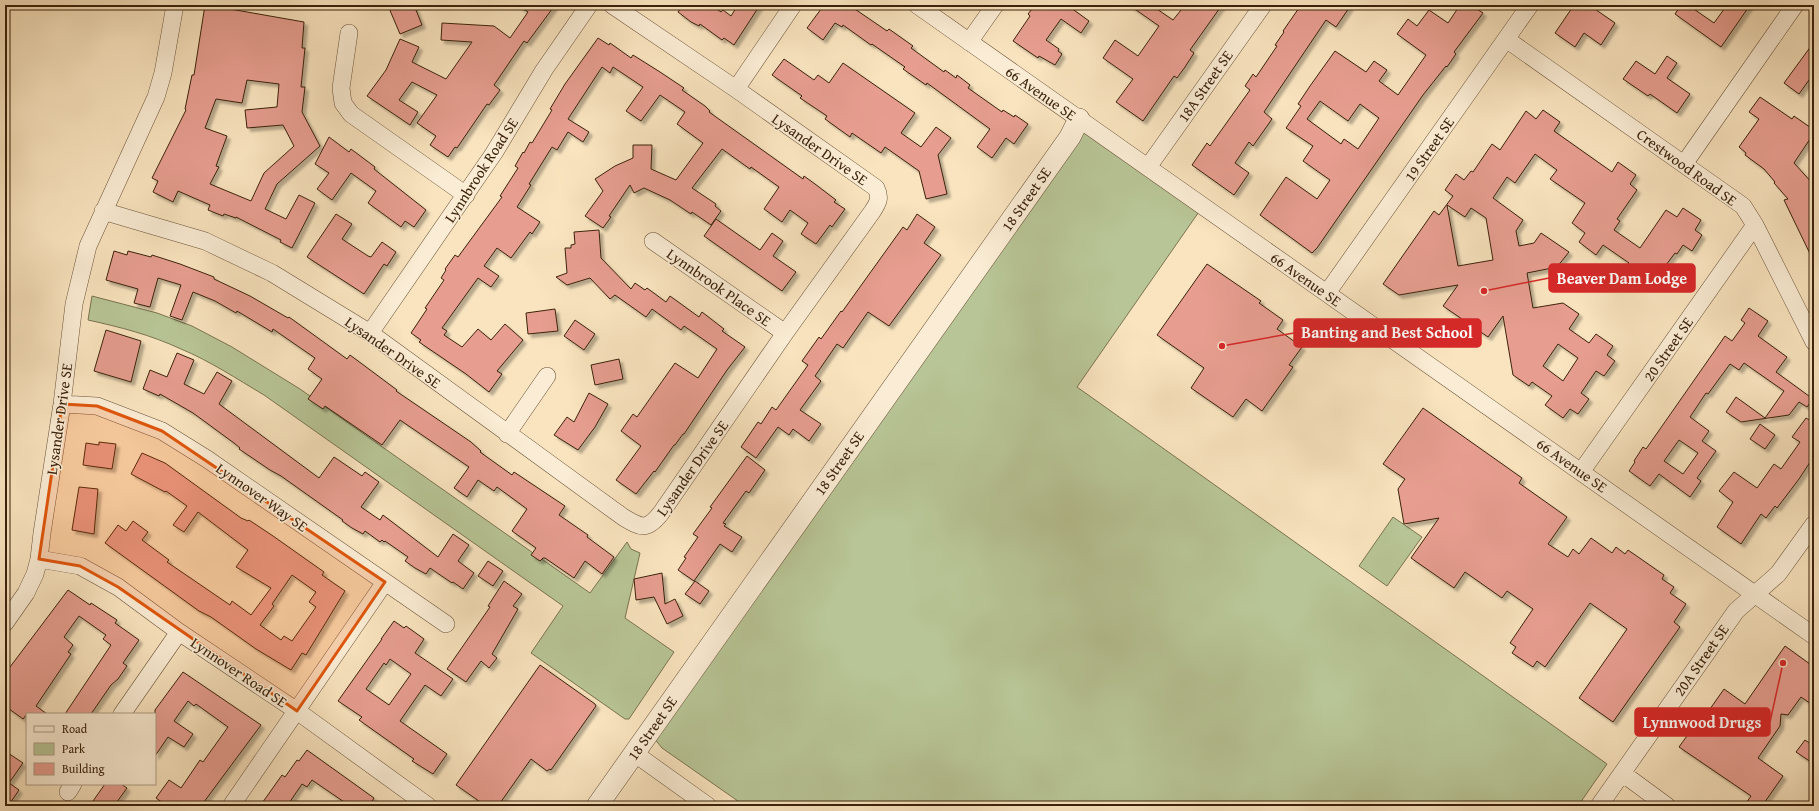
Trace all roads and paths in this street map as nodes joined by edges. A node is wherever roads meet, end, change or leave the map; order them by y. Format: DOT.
graph roads {
  1 [pos="175,5"];
  2 [pos="589,5"];
  3 [pos="612,5"];
  4 [pos="793,5"];
  5 [pos="917,5"];
  6 [pos="995,5"];
  7 [pos="1263,5"];
  8 [pos="1530,5"];
  9 [pos="1795,5"];
  10 [pos="349,33"];
  11 [pos="1506,39"];
  12 [pos="969,42"];
  13 [pos="736,89"];
  14 [pos="1079,119"];
  15 [pos="1684,164"];
  16 [pos="1148,167"];
  17 [pos="466,195"];
  18 [pos="103,211"];
  19 [pos="1755,225"];
  20 [pos="653,241"];
  21 [pos="1327,293"];
  22 [pos="370,333"];
  23 [pos="785,333"];
  24 [pos="1814,342"];
  25 [pos="547,376"];
  26 [pos="62,404"];
  27 [pos="507,434"];
  28 [pos="1581,472"];
  29 [pos="1814,524"];
  30 [pos="39,559"];
  31 [pos="386,582"];
  32 [pos="1755,595"];
  33 [pos="5,623"];
  34 [pos="446,624"];
  35 [pos="179,632"];
  36 [pos="1814,636"];
  37 [pos="297,711"];
  38 [pos="123,713"];
  39 [pos="634,753"];
  40 [pos="1622,773"];
  41 [pos="410,801"];
  42 [pos="231,806"];
  43 [pos="428,806"];
  44 [pos="597,806"];
  45 [pos="708,806"];
  46 [pos="1599,806"];
  47 [pos="1667,806"];
  1 -- 18 [label="street, Lysander Drive SE"];
  2 -- 17 [label="street, Lynnbrook Road SE"];
  3 -- 13 [label="street, Lysander Drive SE"];
  4 -- 13 [label="street"];
  5 -- 12 [label="street, 66 Avenue SE"];
  6 -- 12 [label="street"];
  7 -- 16 [label="street, 18A Street SE"];
  8 -- 11 [label="street, 19 Street SE"];
  9 -- 15 [label="street"];
  10 -- 17 [label="street"];
  11 -- 15 [label="street, Crestwood Road SE"];
  11 -- 21 [label="street, 19 Street SE"];
  12 -- 14 [label="street, 66 Avenue SE"];
  13 -- 23 [label="street, Lysander Drive SE"];
  14 -- 16 [label="street, 66 Avenue SE"];
  14 -- 39 [label="street, 18 Street SE"];
  15 -- 19 [label="street, Crestwood Road SE"];
  16 -- 21 [label="street, 66 Avenue SE"];
  17 -- 22 [label="street, Lynnbrook Road SE"];
  18 -- 22 [label="street, Lysander Drive SE"];
  18 -- 26 [label="street, Lysander Drive SE"];
  19 -- 24 [label="street, Crestwood Road SE"];
  19 -- 28 [label="street, 20 Street SE"];
  20 -- 23 [label="street, Lynnbrook Place SE"];
  21 -- 28 [label="street, 66 Avenue SE"];
  22 -- 27 [label="street, Lysander Drive SE"];
  23 -- 27 [label="street, Lysander Drive SE"];
  25 -- 27 [label="street"];
  26 -- 30 [label="street, Lysander Drive SE"];
  26 -- 31 [label="street, Lynnover Way SE"];
  28 -- 32 [label="street, 66 Avenue SE"];
  29 -- 32 [label="street, 20A Street SE"];
  30 -- 33 [label="street, Lysander Drive SE"];
  30 -- 35 [label="street, Lynnover Road SE"];
  31 -- 34 [label="street, Lynnover Way SE"];
  31 -- 37 [label="street"];
  32 -- 36 [label="street, 66 Avenue SE"];
  32 -- 40 [label="street, 20A Street SE"];
  35 -- 37 [label="street, Lynnover Road SE"];
  35 -- 38 [label="street"];
  37 -- 41 [label="street, Lynnover Road SE"];
  37 -- 42 [label="street"];
  39 -- 44 [label="street, 18 Street SE"];
  39 -- 45 [label="street"];
  40 -- 46 [label="street, 20A Street SE"];
  40 -- 47 [label="street"];
  41 -- 43 [label="street, Lynnover Road SE"];
}
